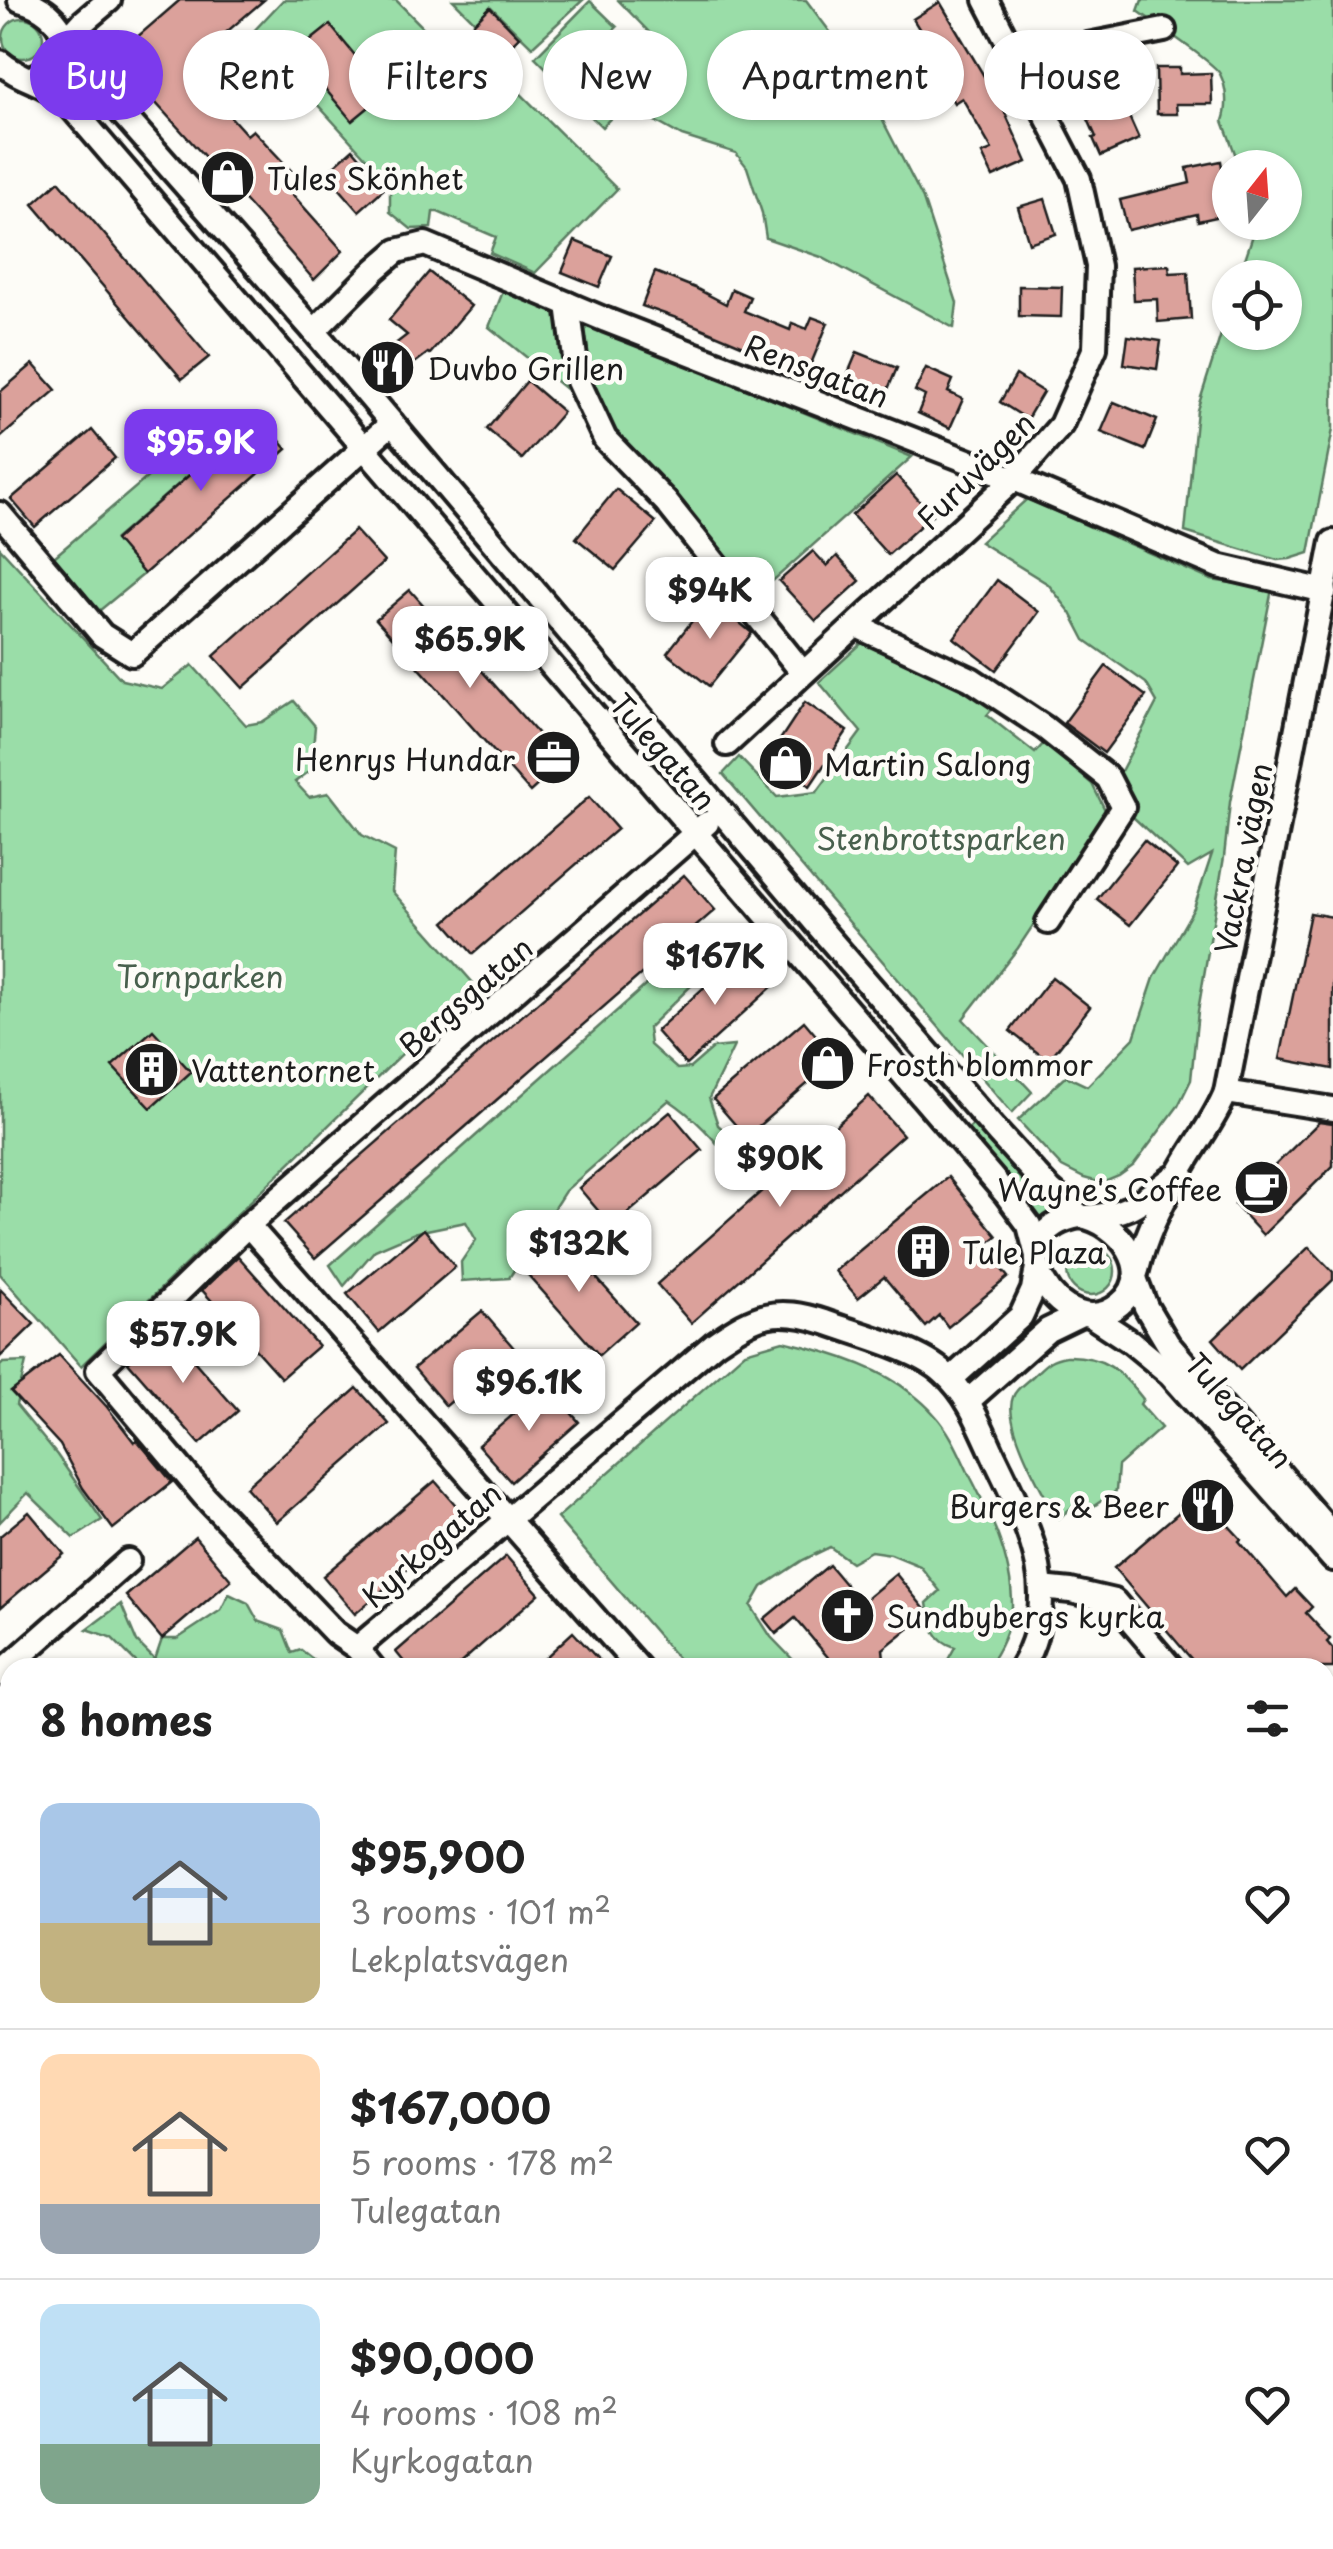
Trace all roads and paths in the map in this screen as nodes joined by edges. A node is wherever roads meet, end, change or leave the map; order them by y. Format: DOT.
graph roads {
  1 [pos="20,0"];
  2 [pos="109,0"];
  3 [pos="989,1"];
  4 [pos="0,8"];
  5 [pos="57,30"];
  6 [pos="77,30"];
  7 [pos="1003,30"];
  8 [pos="1164,30"];
  9 [pos="1156,32"];
  10 [pos="12,76"];
  11 [pos="128,120"];
  12 [pos="1048,120"];
  13 [pos="568,304"];
  14 [pos="314,332"];
  15 [pos="392,423"];
  16 [pos="364,448"];
  17 [pos="1014,478"];
  18 [pos="0,514"];
  19 [pos="1333,542"];
  20 [pos="1324,591"];
  21 [pos="857,626"];
  22 [pos="803,673"];
  23 [pos="727,744"];
  24 [pos="721,811"];
  25 [pos="696,834"];
  26 [pos="1048,922"];
  27 [pos="1226,1092"];
  28 [pos="1333,1109"];
  29 [pos="1179,1172"];
  30 [pos="1083,1217"];
  31 [pos="248,1225"];
  32 [pos="1037,1259"];
  33 [pos="1136,1275"];
  34 [pos="1085,1315"];
  35 [pos="951,1380"];
  36 [pos="968,1401"];
  37 [pos="507,1518"];
  38 [pos="1333,1536"];
  39 [pos="1333,1559"];
  40 [pos="128,1561"];
  41 [pos="1040,1588"];
  42 [pos="357,1648"];
  43 [pos="18,1658"];
  44 [pos="365,1658"];
  45 [pos="630,1658"];
  46 [pos="1025,1658"];
  47 [pos="1162,1658"];
  1 -- 4 [label="street, Tulegatan"];
  1 -- 5 [label="street, Tulegatan"];
  2 -- 6 [label="street"];
  3 -- 7 [label="street, Furuvägen"];
  8 -- 9 [label="street"];
  10 -- 16 [label="street, Tulegatan"];
  11 -- 14 [label="street, Tulegatan"];
  12 -- 17 [label="street, Furuvägen"];
  13 -- 14 [label="street, Rensgatan"];
  13 -- 17 [label="street, Rensgatan"];
  13 -- 22 [label="street"];
  14 -- 15 [label="street, Tulegatan"];
  15 -- 16 [label="street"];
  15 -- 24 [label="street, Tulegatan"];
  16 -- 18 [label="street"];
  16 -- 25 [label="street, Tulegatan"];
  17 -- 20 [label="street, Rensgatan"];
  17 -- 21 [label="street, Furuvägen"];
  19 -- 20 [label="street, Vackra vägen"];
  20 -- 27 [label="street, Vackra vägen"];
  21 -- 22 [label="street, Furuvägen"];
  21 -- 26 [label="street"];
  22 -- 23 [label="street, Furuvägen"];
  24 -- 25 [label="street, Bergsgatan"];
  24 -- 30 [label="street, Tulegatan"];
  25 -- 31 [label="street, Bergsgatan"];
  25 -- 32 [label="street, Tulegatan"];
  27 -- 28 [label="street"];
  27 -- 29 [label="street, Vackra vägen"];
  29 -- 30 [label="street, Vackra vägen"];
  29 -- 33 [label="street, Vackra vägen"];
  30 -- 32 [label="street"];
  30 -- 33 [label="street"];
  31 -- 37 [label="street"];
  31 -- 42 [label="street, Bergsgatan"];
  32 -- 34 [label="street"];
  32 -- 35 [label="street"];
  33 -- 34 [label="street"];
  33 -- 38 [label="street, Tulegatan"];
  34 -- 36 [label="street"];
  34 -- 39 [label="street, Tulegatan"];
  35 -- 36 [label="street, Kyrkogatan"];
  35 -- 37 [label="street, Kyrkogatan"];
  36 -- 41 [label="street, Kyrkogatan"];
  37 -- 42 [label="street, Kyrkogatan"];
  37 -- 45 [label="street"];
  40 -- 43 [label="street"];
  41 -- 46 [label="street, Kyrkogatan"];
  41 -- 47 [label="street"];
  42 -- 44 [label="street"];
}
